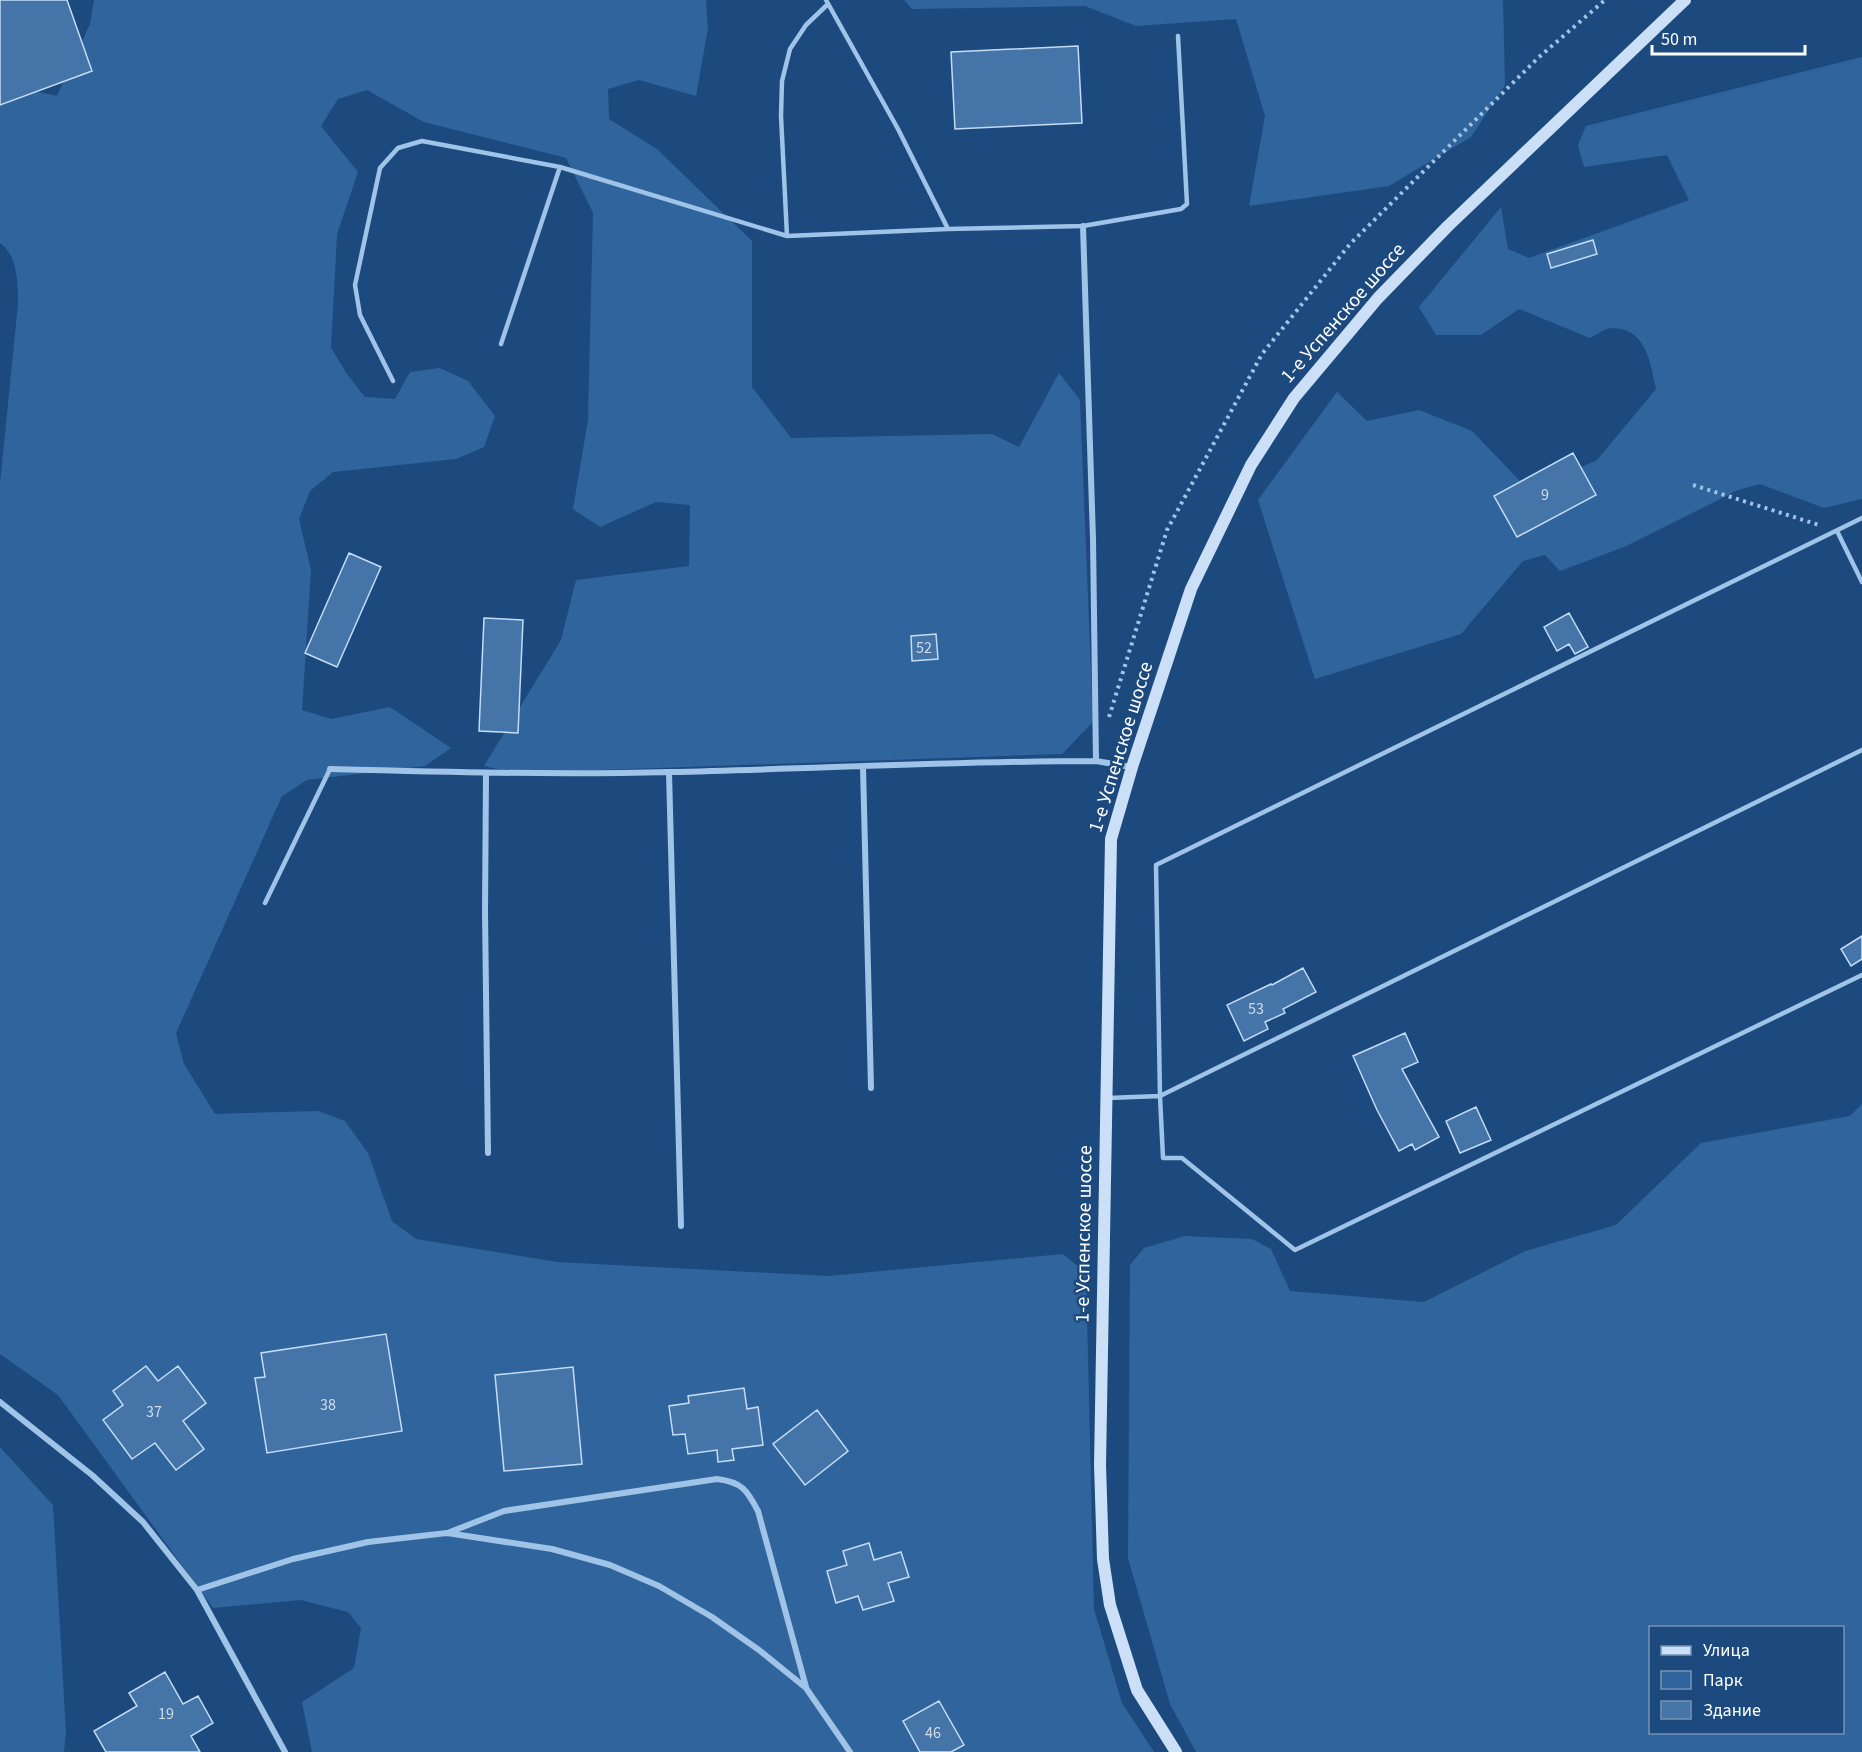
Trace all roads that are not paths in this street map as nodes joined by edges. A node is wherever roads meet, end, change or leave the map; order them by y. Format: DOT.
graph roads {
  1 [pos="1685,0"];
  2 [pos="827,2"];
  3 [pos="1178,36"];
  4 [pos="560,167"];
  5 [pos="1083,226"];
  6 [pos="948,229"];
  7 [pos="787,236"];
  8 [pos="501,344"];
  9 [pos="393,381"];
  10 [pos="1862,518"];
  11 [pos="1837,531"];
  12 [pos="1862,582"];
  13 [pos="1862,750"];
  14 [pos="1096,760"];
  15 [pos="863,767"];
  16 [pos="1132,767"];
  17 [pos="330,769"];
  18 [pos="669,772"];
  19 [pos="486,774"];
  20 [pos="265,903"];
  21 [pos="1862,975"];
  22 [pos="871,1088"];
  23 [pos="1160,1096"];
  24 [pos="1106,1098"];
  25 [pos="488,1153"];
  26 [pos="681,1226"];
  27 [pos="0,1402"];
  28 [pos="447,1533"];
  29 [pos="197,1590"];
  30 [pos="806,1688"];
  31 [pos="285,1752"];
  32 [pos="850,1752"];
  33 [pos="1176,1752"];
  1 -- 16 [label="main road, 1-е Успенское шоссе"];
  2 -- 6 [label="lane"];
  2 -- 7 [label="lane"];
  3 -- 5 [label="lane"];
  4 -- 7 [label="lane"];
  4 -- 8 [label="lane"];
  4 -- 9 [label="lane"];
  5 -- 6 [label="lane"];
  5 -- 14 [label="street"];
  6 -- 7 [label="lane"];
  10 -- 11 [label="lane"];
  11 -- 12 [label="lane"];
  11 -- 23 [label="lane"];
  13 -- 23 [label="lane"];
  14 -- 15 [label="street"];
  14 -- 16 [label="street"];
  15 -- 18 [label="street"];
  15 -- 22 [label="street"];
  16 -- 24 [label="main road, 1-е Успенское шоссе"];
  17 -- 19 [label="street"];
  17 -- 20 [label="lane"];
  18 -- 19 [label="street"];
  18 -- 26 [label="street"];
  19 -- 25 [label="street"];
  21 -- 23 [label="lane"];
  23 -- 24 [label="lane"];
  24 -- 33 [label="main road, 1-е Успенское шоссе"];
  27 -- 29 [label="street"];
  28 -- 29 [label="street"];
  28 -- 30 [label="street"];
  28 -- 30 [label="street"];
  29 -- 31 [label="street"];
  30 -- 32 [label="street"];
}
